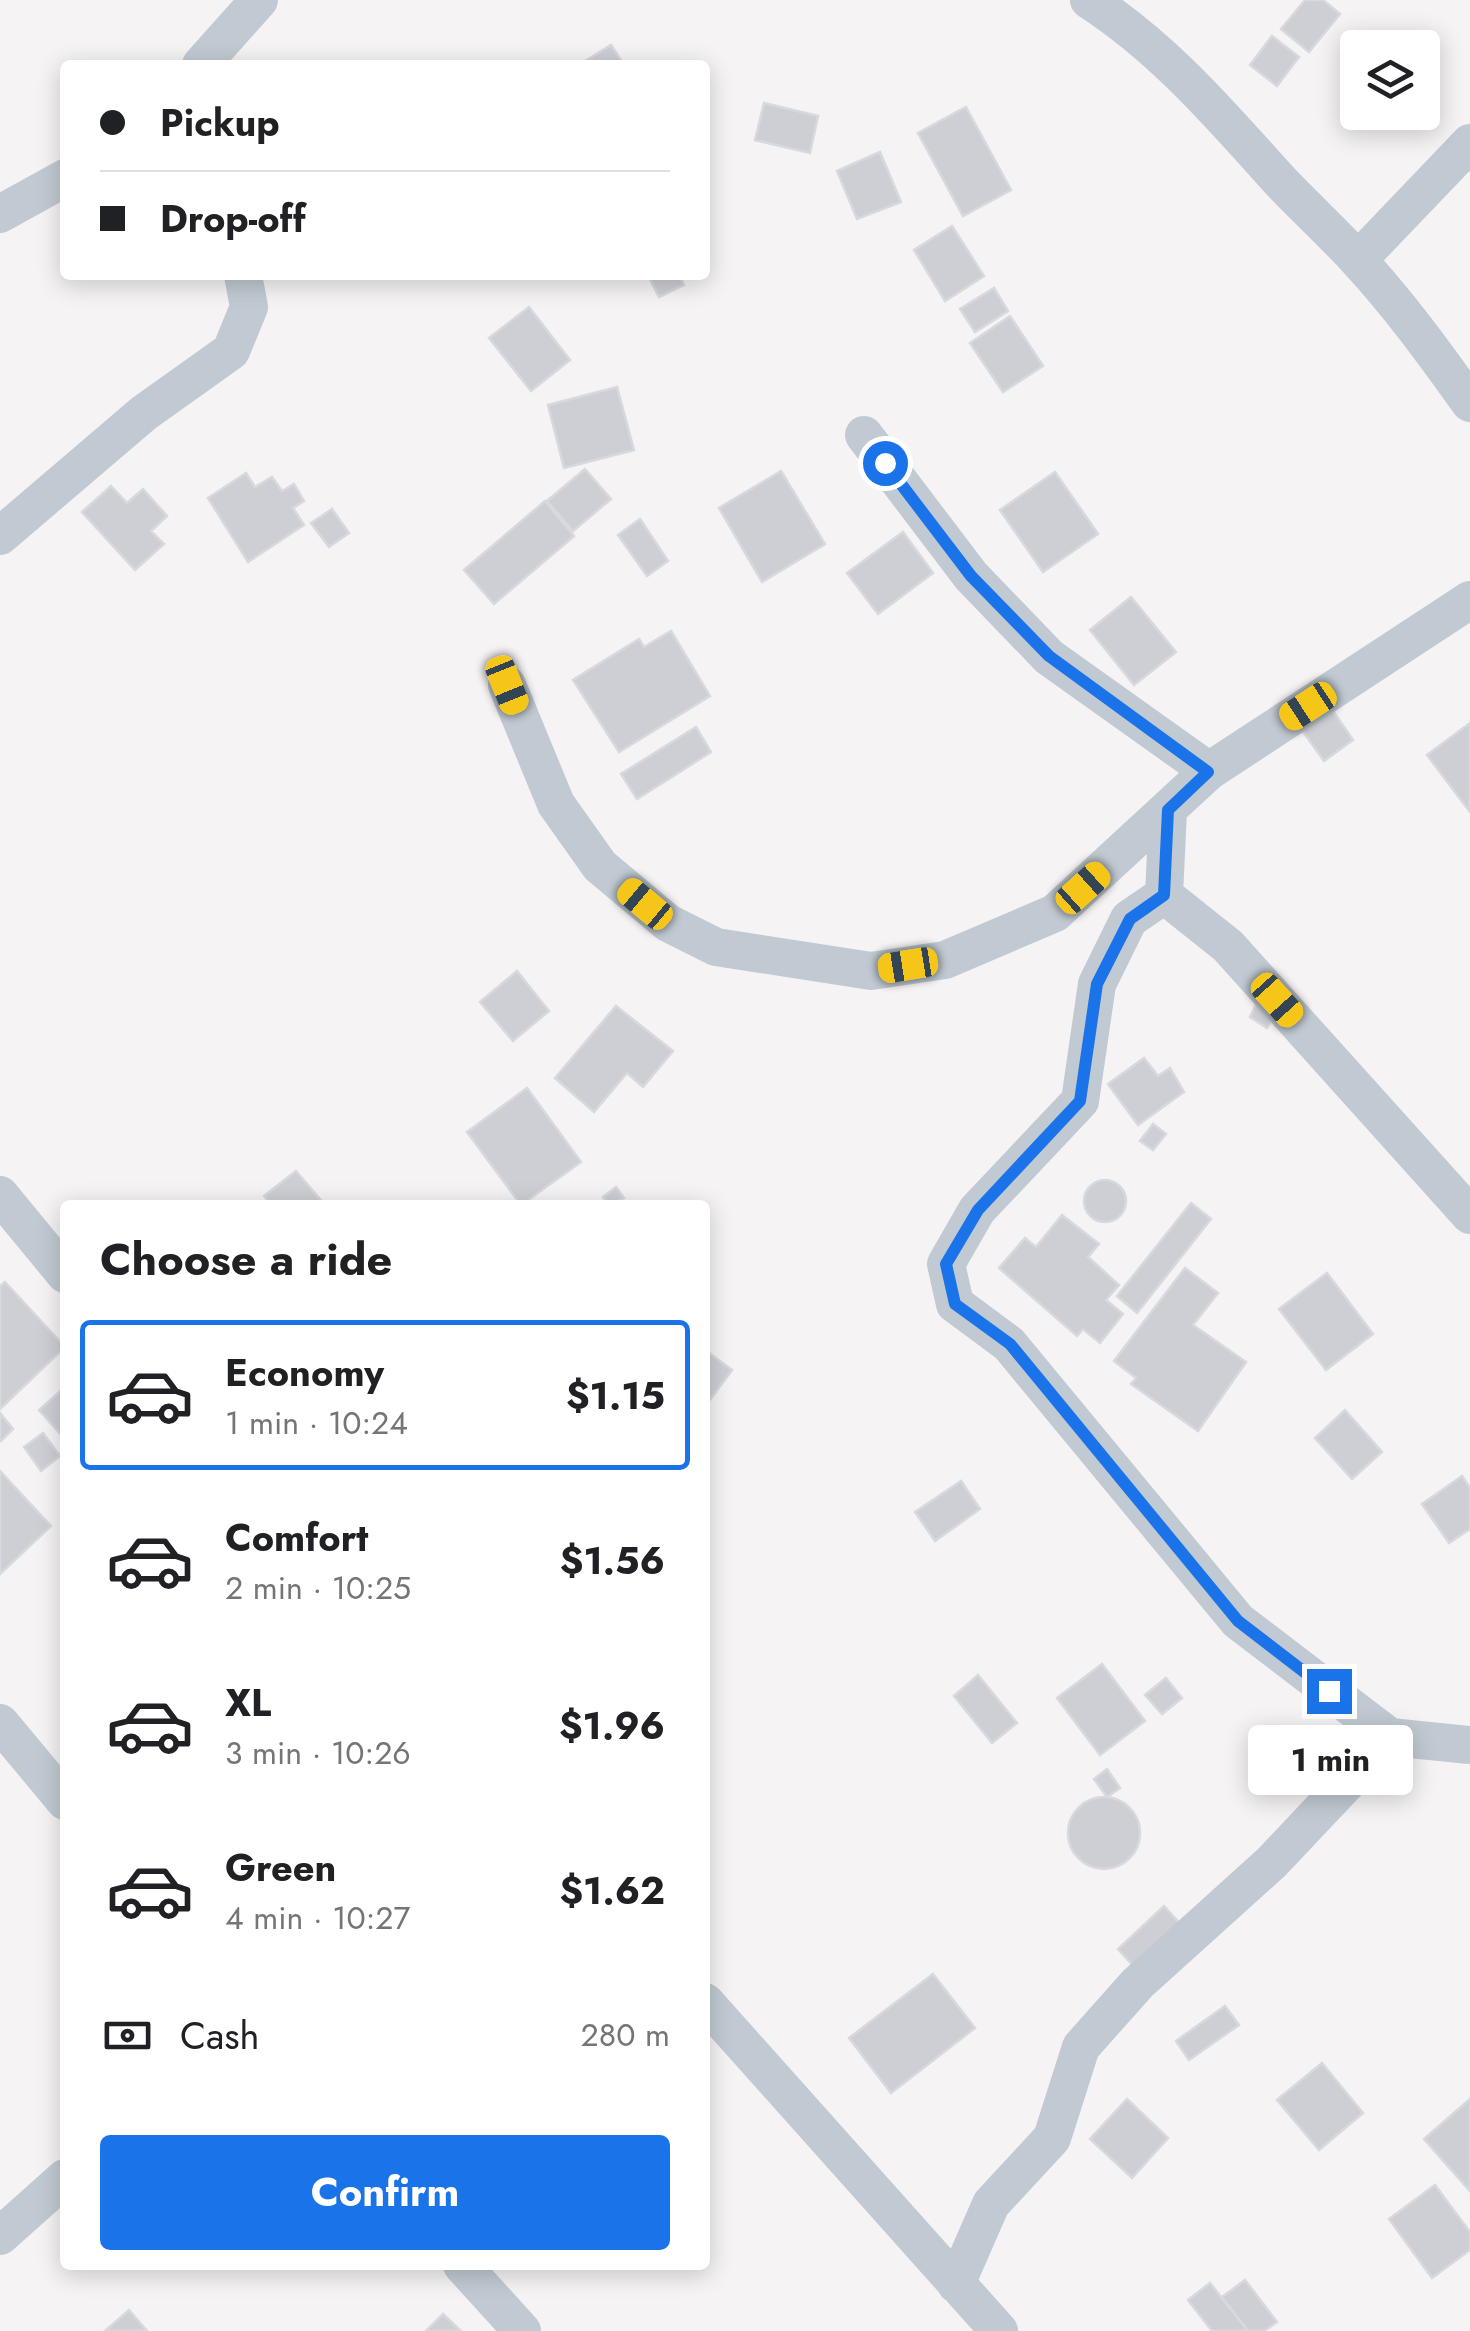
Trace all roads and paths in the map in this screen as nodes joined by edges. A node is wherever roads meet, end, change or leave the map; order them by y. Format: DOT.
graph roads {
  1 [pos="259,0"];
  2 [pos="1090,0"];
  3 [pos="209,60"];
  4 [pos="1470,143"];
  5 [pos="60,181"];
  6 [pos="0,214"];
  7 [pos="1358,260"];
  8 [pos="245,280"];
  9 [pos="1470,403"];
  10 [pos="864,435"];
  11 [pos="0,536"];
  12 [pos="1470,600"];
  13 [pos="507,685"];
  14 [pos="1208,772"];
  15 [pos="1168,810"];
  16 [pos="1164,895"];
  17 [pos="0,1195"];
  18 [pos="1470,1215"];
  19 [pos="60,1268"];
  20 [pos="0,1723"];
  21 [pos="1390,1737"];
  22 [pos="1470,1745"];
  23 [pos="60,1794"];
  24 [pos="710,2008"];
  25 [pos="60,2182"];
  26 [pos="0,2236"];
  27 [pos="467,2270"];
  28 [pos="956,2284"];
  29 [pos="522,2331"];
  30 [pos="999,2331"];
  1 -- 3 [label="street"];
  2 -- 7 [label="street"];
  4 -- 7 [label="street"];
  5 -- 6 [label="street"];
  7 -- 9 [label="street"];
  8 -- 11 [label="street"];
  10 -- 14 [label="street"];
  12 -- 14 [label="street"];
  13 -- 15 [label="street"];
  14 -- 15 [label="street"];
  15 -- 16 [label="street"];
  16 -- 18 [label="street"];
  16 -- 21 [label="street"];
  17 -- 19 [label="street"];
  20 -- 23 [label="street"];
  21 -- 22 [label="street"];
  21 -- 28 [label="street"];
  24 -- 28 [label="street"];
  25 -- 26 [label="street"];
  27 -- 29 [label="street"];
  28 -- 30 [label="street"];
}
